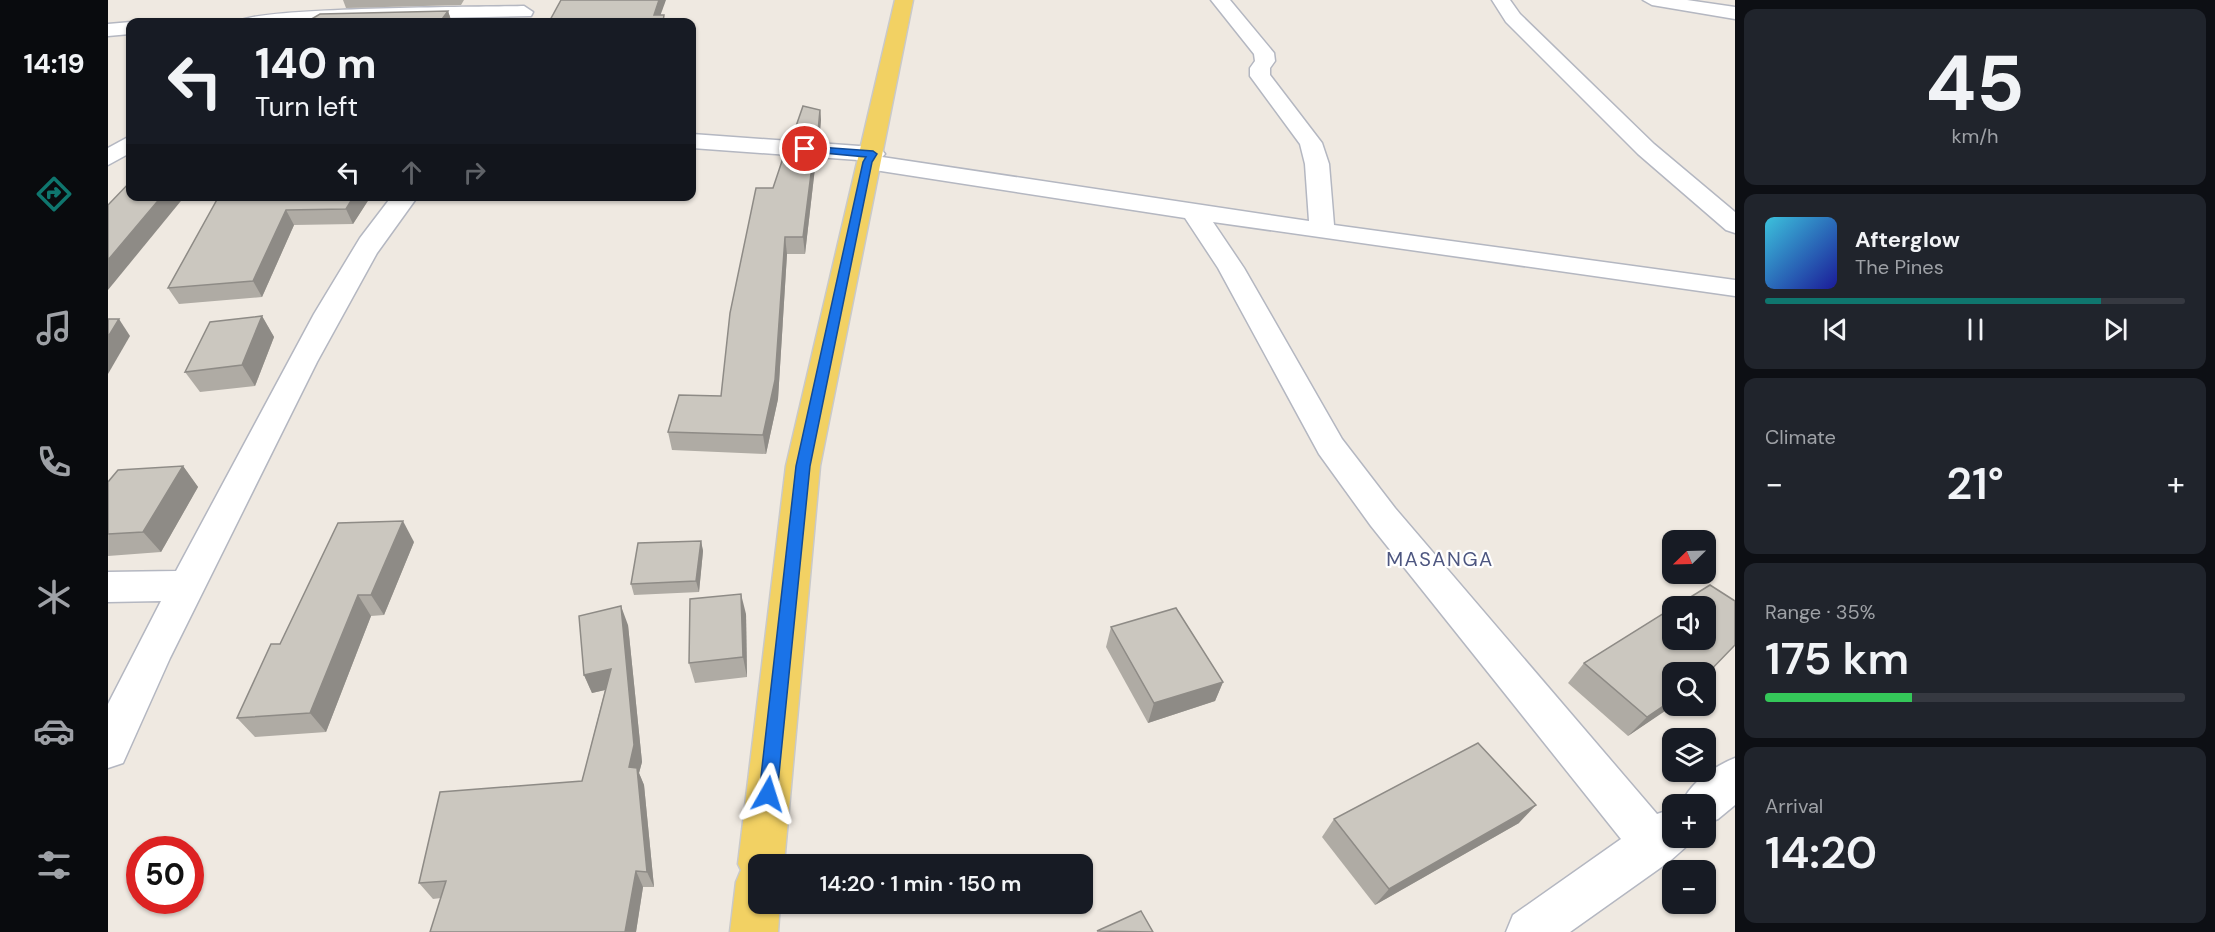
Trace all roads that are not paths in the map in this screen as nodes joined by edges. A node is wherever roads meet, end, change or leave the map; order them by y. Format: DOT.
graph roads {
  1 [pos="904,0"];
  2 [pos="1220,0"];
  3 [pos="1501,0"];
  4 [pos="1652,0"];
  5 [pos="523,12"];
  6 [pos="1735,13"];
  7 [pos="239,15"];
  8 [pos="126,28"];
  9 [pos="108,30"];
  10 [pos="696,141"];
  11 [pos="108,142"];
  12 [pos="126,142"];
  13 [pos="126,145"];
  14 [pos="108,158"];
  15 [pos="870,158"];
  16 [pos="401,201"];
  17 [pos="1194,212"];
  18 [pos="1735,225"];
  19 [pos="1322,231"];
  20 [pos="1735,288"];
  21 [pos="186,586"];
  22 [pos="108,587"];
  23 [pos="108,749"];
  24 [pos="1735,778"];
  25 [pos="1715,794"];
  26 [pos="1662,836"];
  27 [pos="1662,838"];
  28 [pos="762,854"];
  29 [pos="756,914"];
  30 [pos="754,932"];
  31 [pos="1530,932"];
  1 -- 15 [label="main road"];
  2 -- 19 [label="street"];
  3 -- 18 [label="street"];
  4 -- 6 [label="street"];
  5 -- 7 [label="street"];
  8 -- 9 [label="street"];
  10 -- 15 [label="street"];
  11 -- 12 [label="street"];
  13 -- 14 [label="street"];
  15 -- 17 [label="street"];
  15 -- 28 [label="main road"];
  16 -- 21 [label="street"];
  17 -- 19 [label="street"];
  17 -- 26 [label="street"];
  19 -- 20 [label="street"];
  21 -- 22 [label="street"];
  21 -- 23 [label="street"];
  24 -- 25 [label="street"];
  27 -- 31 [label="street"];
  29 -- 30 [label="main road"];
}
